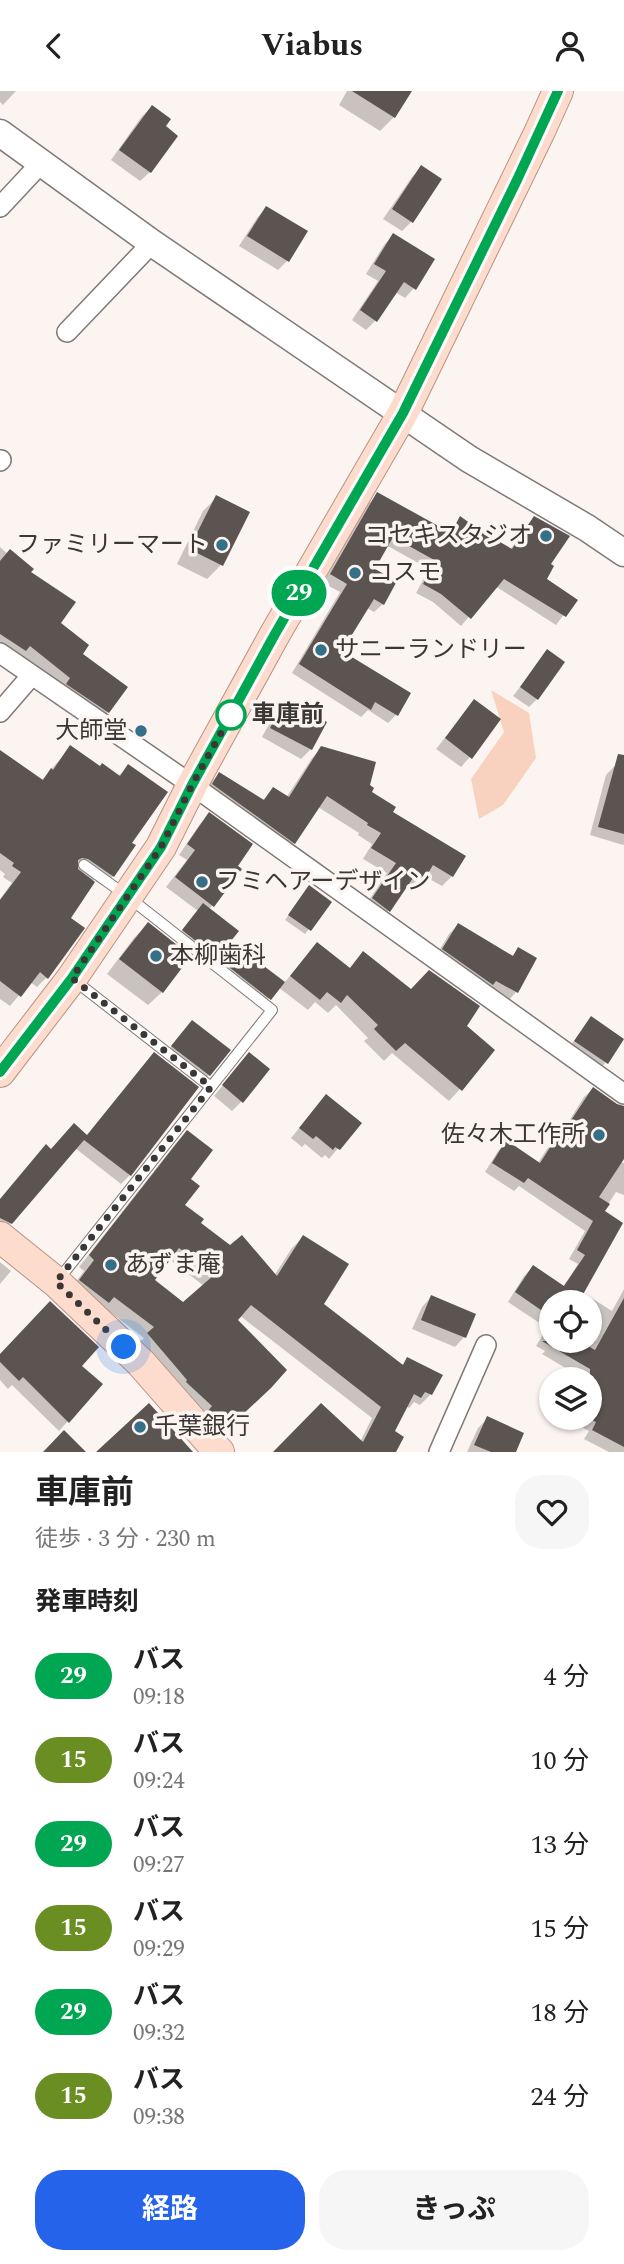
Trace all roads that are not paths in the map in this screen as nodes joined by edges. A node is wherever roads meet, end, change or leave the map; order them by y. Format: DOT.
graph roads {
  1 [pos="558,91"];
  2 [pos="0,133"];
  3 [pos="42,162"];
  4 [pos="0,207"];
  5 [pos="152,243"];
  6 [pos="67,332"];
  7 [pos="403,413"];
  8 [pos="624,553"];
  9 [pos="0,653"];
  10 [pos="32,675"];
  11 [pos="0,712"];
  12 [pos="192,785"];
  13 [pos="84,865"];
  14 [pos="127,896"];
  15 [pos="72,978"];
  16 [pos="0,1072"];
  17 [pos="211,1087"];
  18 [pos="624,1094"];
  19 [pos="0,1237"];
  20 [pos="56,1282"];
  21 [pos="486,1345"];
  22 [pos="219,1452"];
  23 [pos="439,1452"];
  1 -- 7 [label="main road"];
  2 -- 3 [label="street"];
  3 -- 4 [label="street"];
  3 -- 5 [label="street"];
  5 -- 6 [label="street"];
  5 -- 7 [label="street"];
  7 -- 8 [label="street"];
  7 -- 12 [label="main road"];
  9 -- 10 [label="street"];
  10 -- 11 [label="street"];
  10 -- 12 [label="street"];
  12 -- 14 [label="main road"];
  12 -- 18 [label="street"];
  13 -- 14 [label="lane"];
  14 -- 15 [label="main road"];
  14 -- 17 [label="lane"];
  15 -- 16 [label="main road"];
  15 -- 17 [label="lane"];
  17 -- 20 [label="lane"];
  19 -- 20 [label="main road"];
  20 -- 22 [label="main road"];
  21 -- 23 [label="street"];
}
